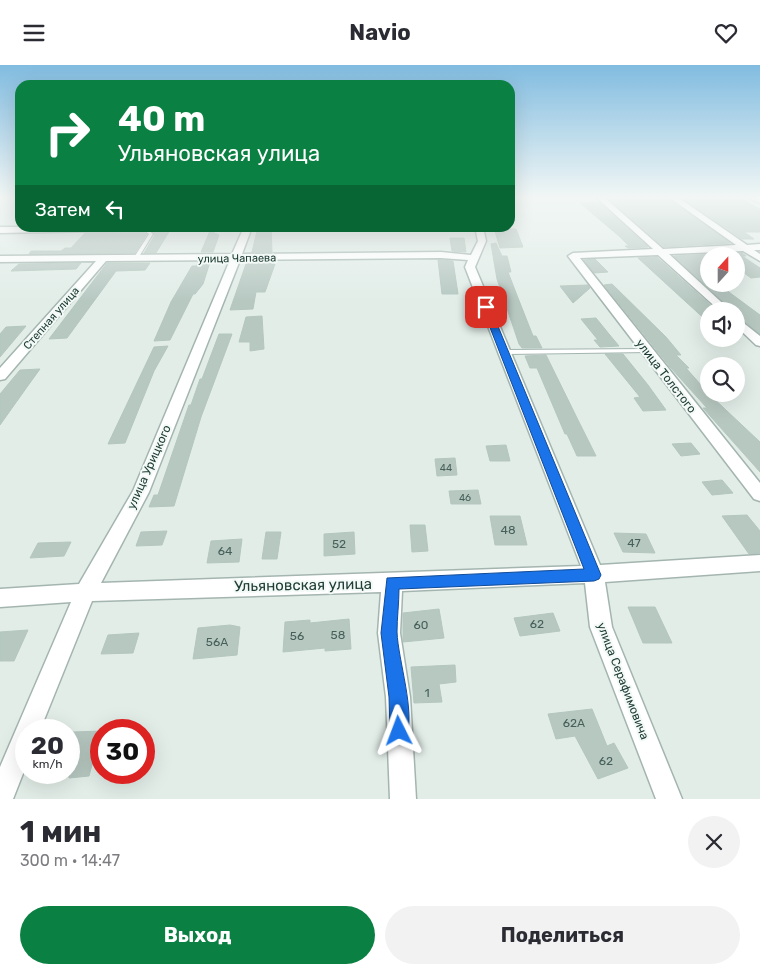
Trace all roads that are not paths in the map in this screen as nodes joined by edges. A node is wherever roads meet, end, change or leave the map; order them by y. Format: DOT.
graph roads {
  1 [pos="149,232"];
  2 [pos="246,232"];
  3 [pos="480,232"];
  4 [pos="638,232"];
  5 [pos="723,232"];
  6 [pos="744,247"];
  7 [pos="760,247"];
  8 [pos="745,248"];
  9 [pos="700,250"];
  10 [pos="660,252"];
  11 [pos="0,257"];
  12 [pos="474,258"];
  13 [pos="760,258"];
  14 [pos="103,259"];
  15 [pos="134,259"];
  16 [pos="235,259"];
  17 [pos="716,302"];
  18 [pos="745,329"];
  19 [pos="760,342"];
  20 [pos="647,351"];
  21 [pos="504,352"];
  22 [pos="0,376"];
  23 [pos="760,495"];
  24 [pos="760,563"];
  25 [pos="594,575"];
  26 [pos="392,583"];
  27 [pos="86,590"];
  28 [pos="0,598"];
  29 [pos="33,719"];
  30 [pos="15,762"];
  31 [pos="0,799"];
  32 [pos="403,799"];
  33 [pos="668,799"];
  1 -- 15 [label="lane"];
  2 -- 16 [label="street, улица Урицкого"];
  3 -- 12 [label="street, улица Серафимовича"];
  4 -- 10 [label="street"];
  5 -- 6 [label="street"];
  7 -- 8 [label="street"];
  8 -- 13 [label="street"];
  9 -- 10 [label="street"];
  10 -- 17 [label="street"];
  10 -- 20 [label="street, улица Толстого"];
  11 -- 14 [label="street, улица Чапаева"];
  12 -- 16 [label="street, улица Чапаева"];
  12 -- 21 [label="street, улица Серафимовича"];
  14 -- 15 [label="street, улица Чапаева"];
  14 -- 22 [label="street, Степная улица"];
  15 -- 16 [label="street, улица Чапаева"];
  16 -- 27 [label="street, улица Урицкого"];
  18 -- 19 [label="street"];
  20 -- 21 [label="lane"];
  20 -- 23 [label="street, улица Толстого"];
  21 -- 25 [label="street, улица Серафимовича"];
  24 -- 25 [label="street, Ульяновская улица"];
  25 -- 26 [label="street, Ульяновская улица"];
  25 -- 33 [label="street, улица Серафимовича"];
  26 -- 27 [label="street, Ульяновская улица"];
  26 -- 32 [label="street"];
  27 -- 28 [label="street"];
  27 -- 29 [label="street, улица Урицкого"];
  30 -- 31 [label="street"];
}
